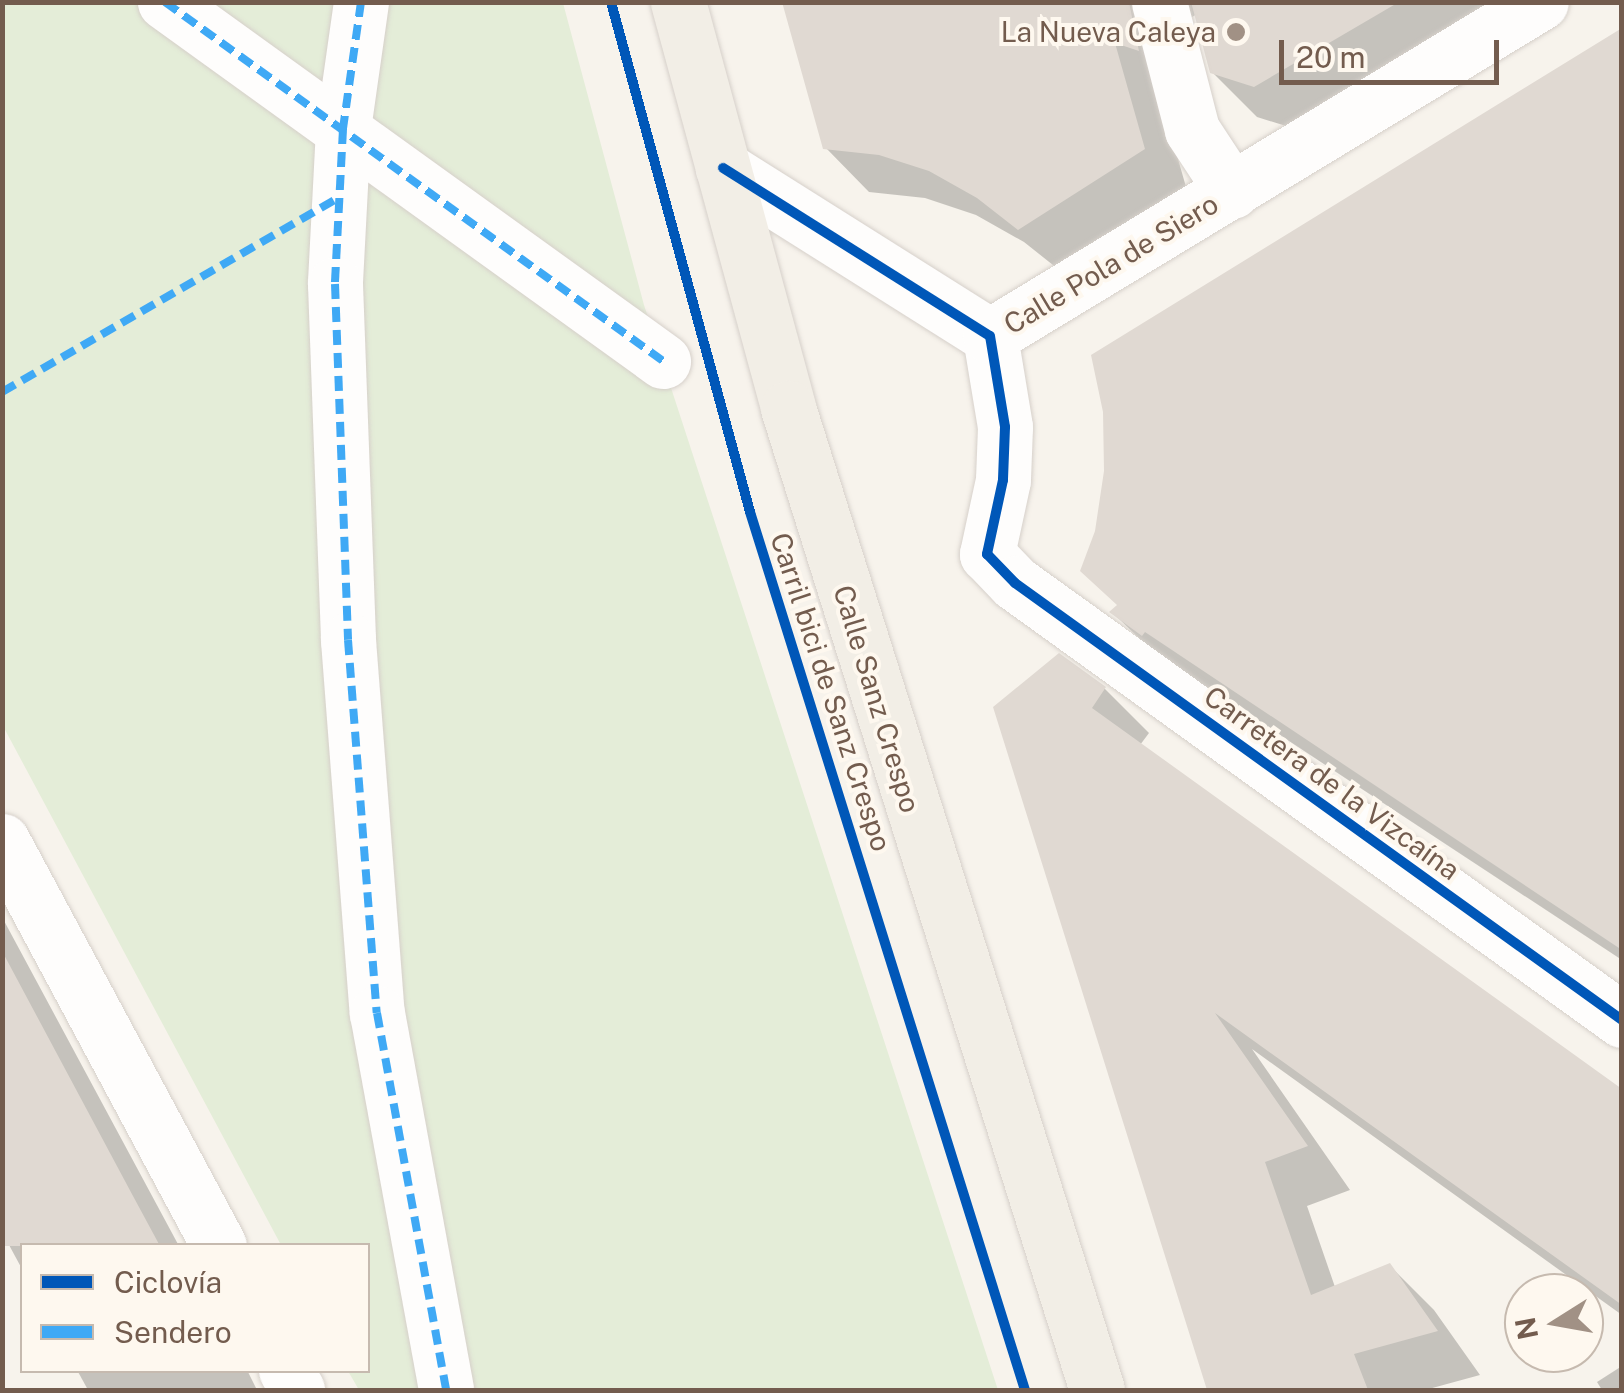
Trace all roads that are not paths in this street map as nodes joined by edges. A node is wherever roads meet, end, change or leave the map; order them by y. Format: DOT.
graph roads {
  1 [pos="164,2"];
  2 [pos="362,2"];
  3 [pos="678,2"];
  4 [pos="1159,2"];
  5 [pos="1541,2"];
  6 [pos="343,128"];
  7 [pos="723,168"];
  8 [pos="1232,191"];
  9 [pos="990,336"];
  10 [pos="663,361"];
  11 [pos="2,841"];
  12 [pos="1622,1020"];
  13 [pos="217,1243"];
  14 [pos="446,1390"];
  15 [pos="1097,1390"];
  1 -- 6 [label="street"];
  2 -- 6 [label="street"];
  3 -- 7 [label="main road, Calle Sanz Crespo"];
  4 -- 8 [label="street"];
  5 -- 8 [label="street, Calle Pola de Siero"];
  6 -- 10 [label="street"];
  6 -- 14 [label="street"];
  7 -- 9 [label="street"];
  7 -- 15 [label="main road, Calle Sanz Crespo"];
  8 -- 9 [label="street, Calle Pola de Siero"];
  9 -- 12 [label="street, Carretera de la Vizcaína"];
  11 -- 13 [label="street"];
}
